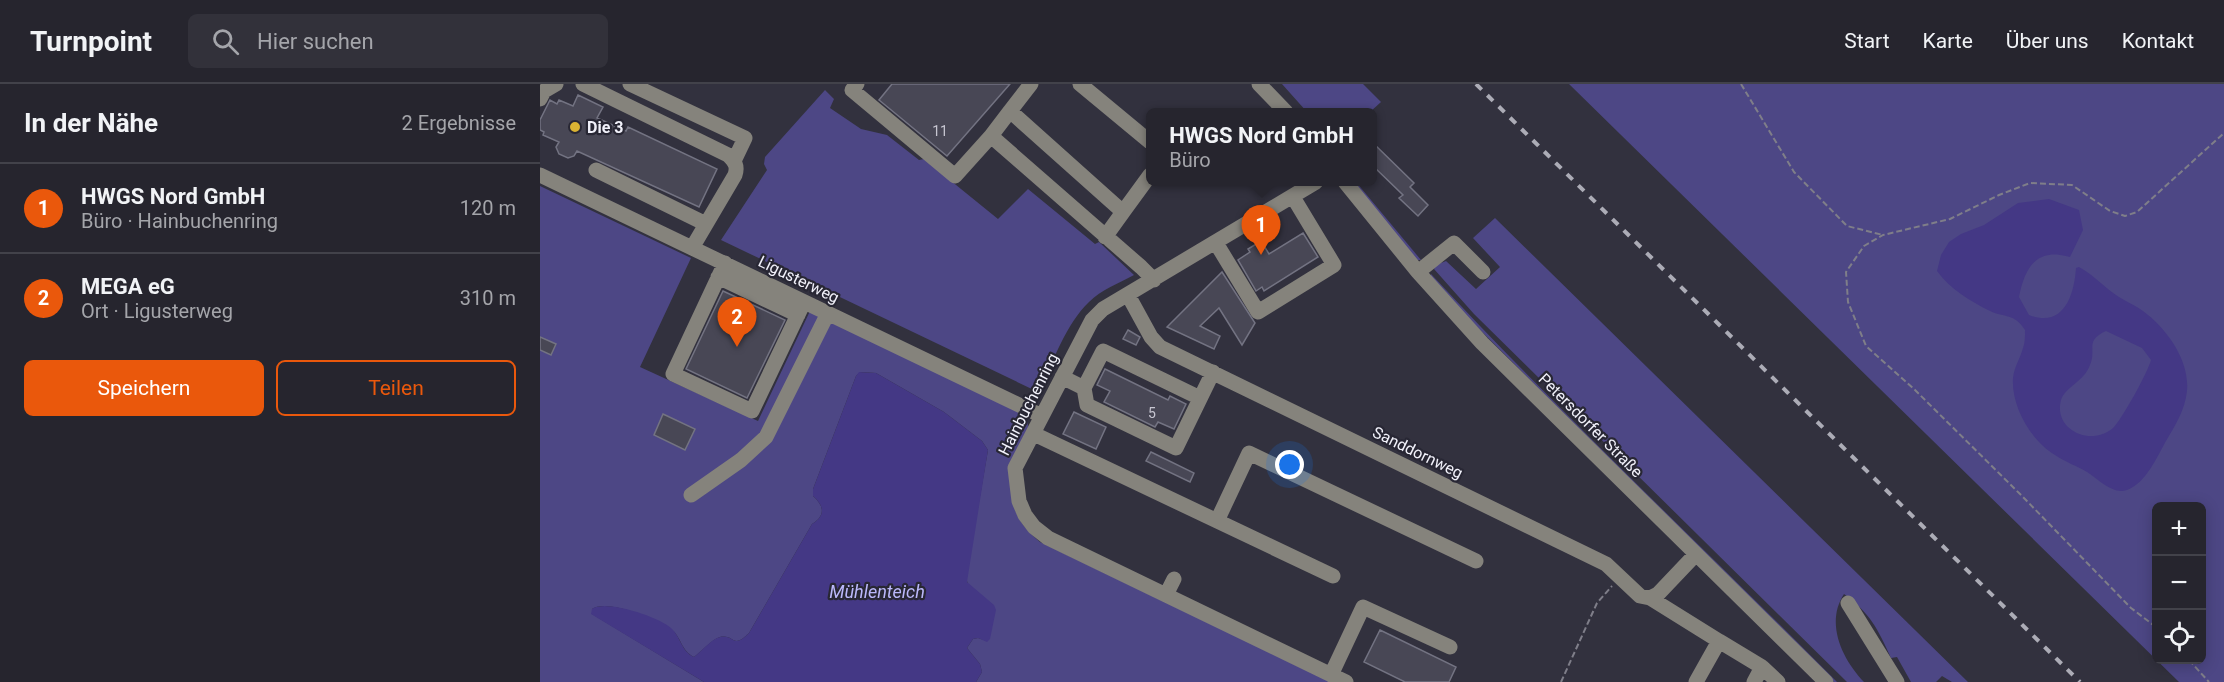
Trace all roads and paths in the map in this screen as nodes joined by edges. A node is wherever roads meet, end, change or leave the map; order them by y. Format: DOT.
graph roads {
  1 [pos="556,84"];
  2 [pos="587,84"];
  3 [pos="630,84"];
  4 [pos="857,84"];
  5 [pos="1031,84"];
  6 [pos="1080,84"];
  7 [pos="1259,84"];
  8 [pos="1741,84"];
  9 [pos="540,99"];
  10 [pos="1282,108"];
  11 [pos="1010,111"];
  12 [pos="2224,134"];
  13 [pos="991,136"];
  14 [pos="1146,139"];
  15 [pos="734,161"];
  16 [pos="596,170"];
  17 [pos="540,175"];
  18 [pos="1146,180"];
  19 [pos="1310,186"];
  20 [pos="1348,186"];
  21 [pos="1293,197"];
  22 [pos="1123,212"];
  23 [pos="706,224"];
  24 [pos="1883,235"];
  25 [pos="1105,237"];
  26 [pos="1216,243"];
  27 [pos="692,248"];
  28 [pos="721,270"];
  29 [pos="1418,272"];
  30 [pos="1483,272"];
  31 [pos="1154,280"];
  32 [pos="1128,295"];
  33 [pos="801,308"];
  34 [pos="828,313"];
  35 [pos="1213,372"];
  36 [pos="1062,377"];
  37 [pos="1084,388"];
  38 [pos="1200,398"];
  39 [pos="1042,416"];
  40 [pos="1034,434"];
  41 [pos="691,495"];
  42 [pos="1217,521"];
  43 [pos="1696,554"];
  44 [pos="1476,561"];
  45 [pos="1333,576"];
  46 [pos="1620,577"];
  47 [pos="1174,579"];
  48 [pos="1166,595"];
  49 [pos="1650,598"];
  50 [pos="1848,603"];
  51 [pos="2152,623"];
  52 [pos="1719,641"];
  53 [pos="1450,647"];
  54 [pos="2193,664"];
  55 [pos="1762,667"];
  56 [pos="1331,675"];
  57 [pos="1346,682"];
  58 [pos="1561,682"];
  59 [pos="1696,682"];
  60 [pos="1754,682"];
  61 [pos="1778,682"];
  62 [pos="1826,682"];
  63 [pos="1897,682"];
  64 [pos="2209,682"];
  1 -- 9 [label="street"];
  2 -- 15 [label="street"];
  3 -- 15 [label="street"];
  4 -- 13 [label="street"];
  5 -- 11 [label="street"];
  6 -- 14 [label="street"];
  7 -- 10 [label="street"];
  8 -- 24 [label="path"];
  11 -- 13 [label="street"];
  11 -- 22 [label="street"];
  12 -- 24 [label="path"];
  13 -- 25 [label="street"];
  15 -- 23 [label="street"];
  16 -- 23 [label="street"];
  17 -- 27 [label="street, Ligusterweg"];
  18 -- 22 [label="street"];
  19 -- 21 [label="street, Hainbuchenring"];
  20 -- 29 [label="street, Petersdorfer Straße"];
  21 -- 26 [label="street, Hainbuchenring"];
  21 -- 26 [label="street"];
  22 -- 25 [label="street"];
  23 -- 27 [label="street"];
  24 -- 51 [label="path"];
  25 -- 31 [label="street"];
  26 -- 31 [label="street, Hainbuchenring"];
  27 -- 28 [label="street, Ligusterweg"];
  28 -- 33 [label="street, Ligusterweg"];
  28 -- 33 [label="street"];
  29 -- 30 [label="street"];
  29 -- 43 [label="street, Petersdorfer Straße"];
  31 -- 32 [label="street, Hainbuchenring"];
  32 -- 35 [label="street, Sanddornweg"];
  32 -- 36 [label="street, Hainbuchenring"];
  33 -- 34 [label="street, Ligusterweg"];
  34 -- 39 [label="street, Ligusterweg"];
  34 -- 41 [label="street"];
  35 -- 38 [label="street"];
  35 -- 46 [label="street, Sanddornweg"];
  36 -- 37 [label="street"];
  36 -- 39 [label="street, Hainbuchenring"];
  37 -- 38 [label="street"];
  37 -- 38 [label="street"];
  39 -- 40 [label="street, Hainbuchenring"];
  40 -- 42 [label="street"];
  40 -- 48 [label="street, Hainbuchenring"];
  42 -- 44 [label="street"];
  42 -- 45 [label="street"];
  43 -- 49 [label="street"];
  43 -- 62 [label="street, Petersdorfer Straße"];
  46 -- 49 [label="street, Sanddornweg"];
  46 -- 58 [label="path"];
  47 -- 48 [label="street"];
  48 -- 56 [label="street, Hainbuchenring"];
  49 -- 52 [label="street, Sanddornweg"];
  50 -- 63 [label="street"];
  52 -- 55 [label="street, Sanddornweg"];
  52 -- 59 [label="street"];
  53 -- 56 [label="street"];
  54 -- 64 [label="path"];
  55 -- 60 [label="street"];
  55 -- 61 [label="street, Sanddornweg"];
  56 -- 57 [label="street, Hainbuchenring"];
}
